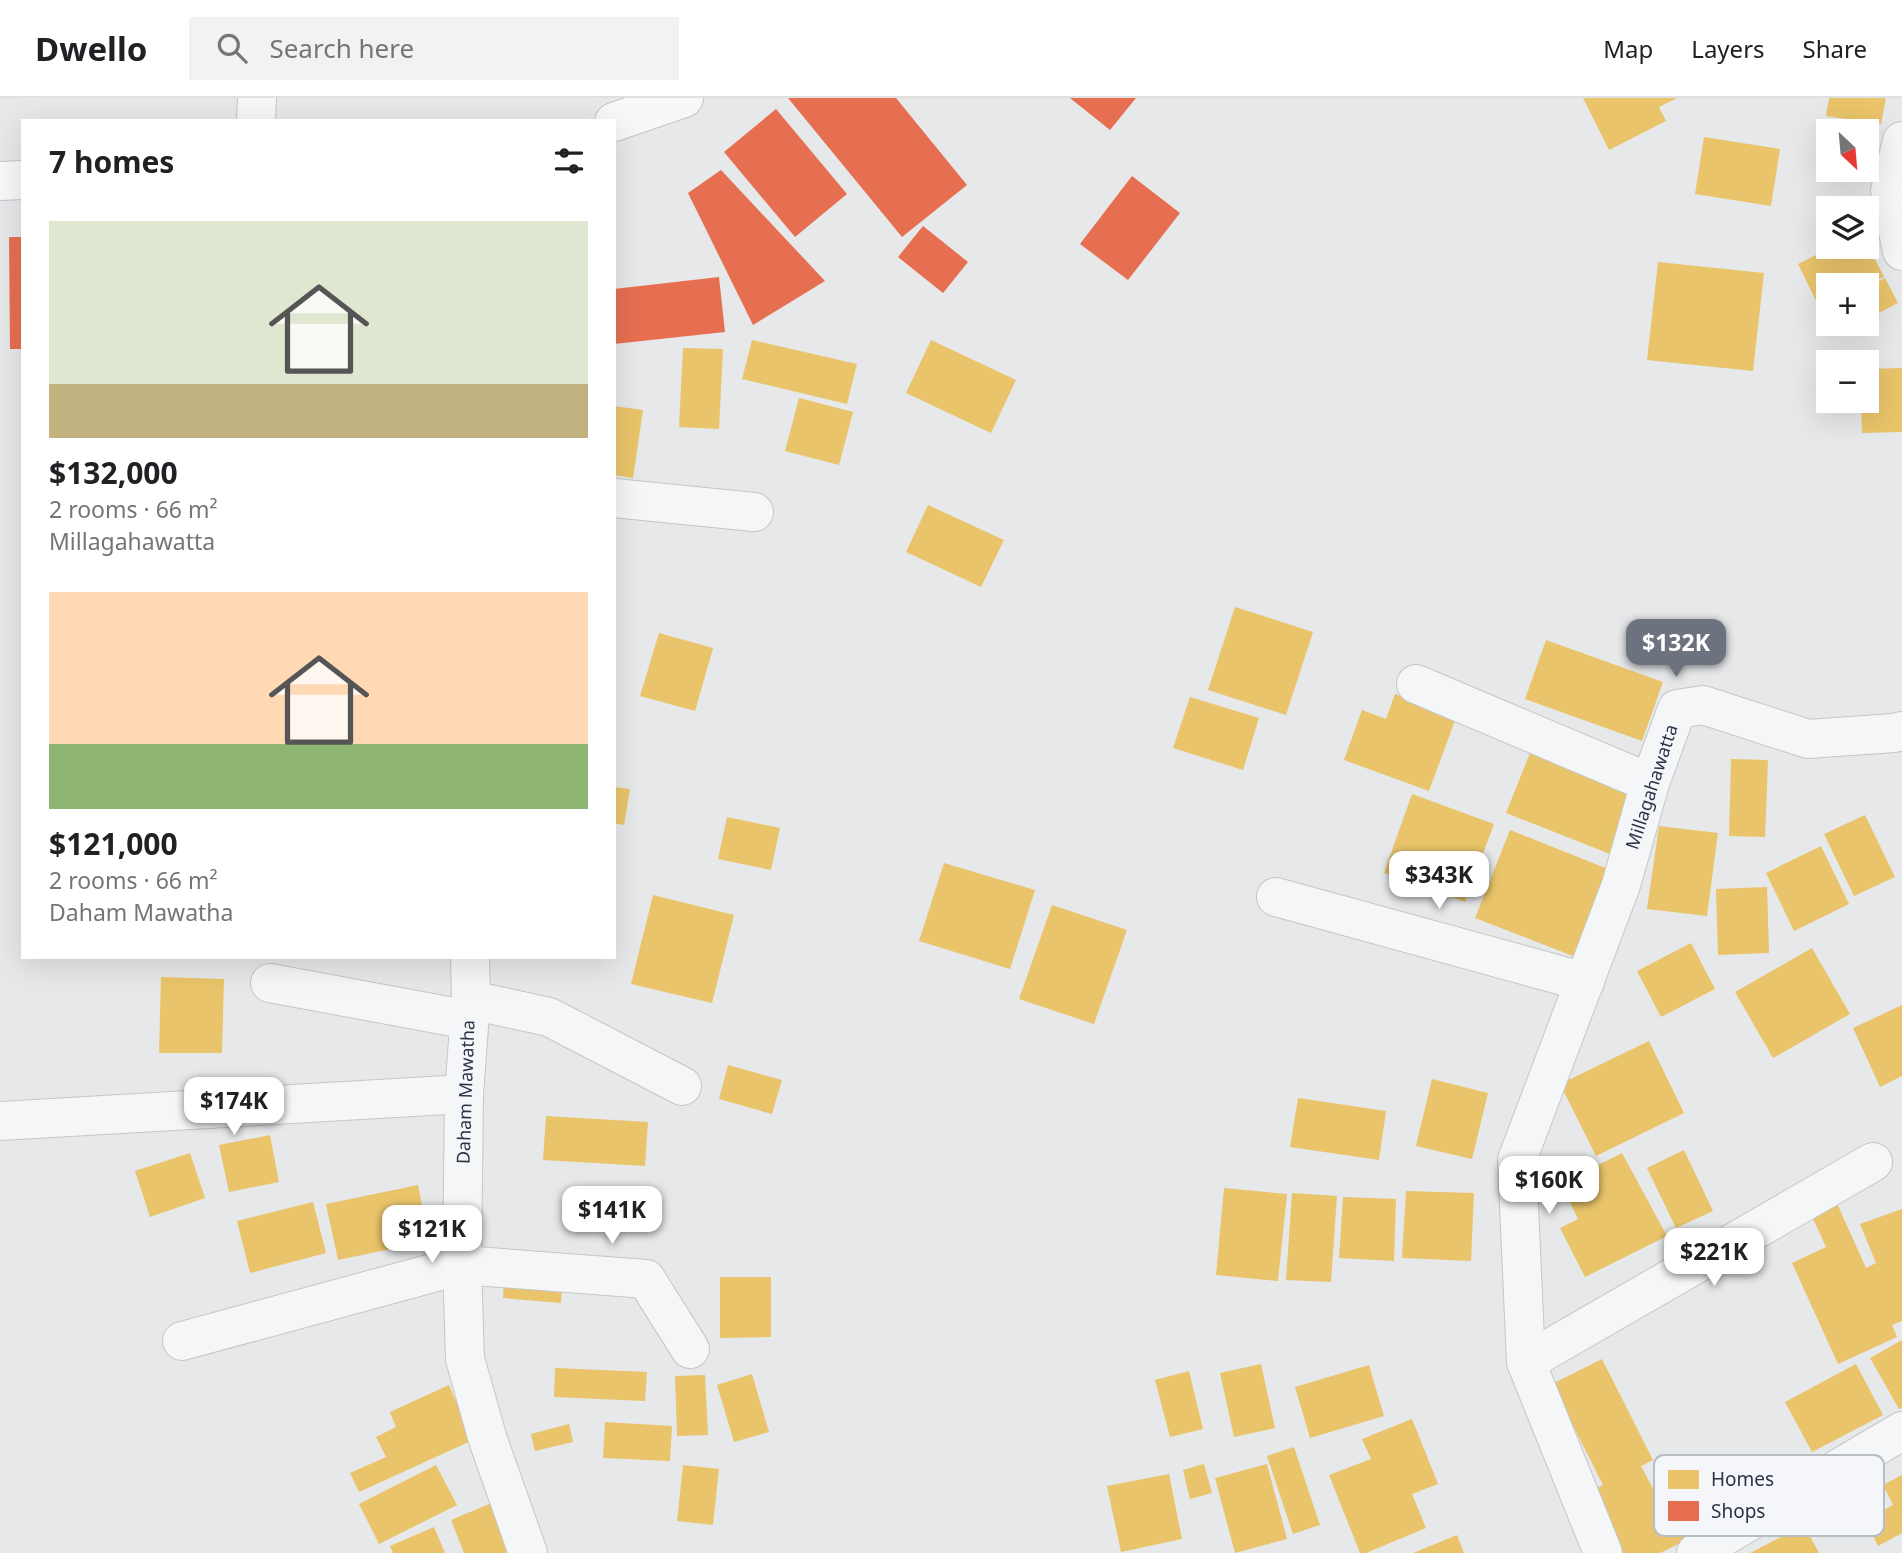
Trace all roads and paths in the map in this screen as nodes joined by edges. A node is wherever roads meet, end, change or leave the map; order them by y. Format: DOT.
graph roads {
  1 [pos="257,98"];
  2 [pos="666,101"];
  3 [pos="256,119"];
  4 [pos="616,121"];
  5 [pos="1902,141"];
  6 [pos="21,180"];
  7 [pos="0,181"];
  8 [pos="1902,251"];
  9 [pos="616,498"];
  10 [pos="754,512"];
  11 [pos="1416,684"];
  12 [pos="1902,731"];
  13 [pos="1650,783"];
  14 [pos="1276,897"];
  15 [pos="470,959"];
  16 [pos="1585,982"];
  17 [pos="270,983"];
  18 [pos="470,1010"];
  19 [pos="682,1086"];
  20 [pos="464,1094"];
  21 [pos="0,1121"];
  22 [pos="1873,1162"];
  23 [pos="462,1265"];
  24 [pos="182,1341"];
  25 [pos="690,1349"];
  26 [pos="1526,1362"];
  27 [pos="1902,1431"];
  28 [pos="1861,1455"];
  29 [pos="1725,1536"];
  30 [pos="528,1553"];
  31 [pos="1603,1553"];
  32 [pos="1696,1553"];
  1 -- 3 [label="street"];
  2 -- 4 [label="main road"];
  5 -- 8 [label="street"];
  6 -- 7 [label="main road"];
  9 -- 10 [label="street"];
  11 -- 13 [label="street"];
  12 -- 13 [label="street, Millagahawatta"];
  13 -- 16 [label="street, Millagahawatta"];
  14 -- 16 [label="street"];
  15 -- 18 [label="street, Daham Mawatha"];
  16 -- 26 [label="street, Millagahawatta"];
  17 -- 18 [label="street"];
  18 -- 19 [label="street"];
  18 -- 20 [label="street, Daham Mawatha"];
  20 -- 21 [label="street"];
  20 -- 23 [label="street, Daham Mawatha"];
  22 -- 26 [label="street"];
  23 -- 24 [label="street"];
  23 -- 25 [label="street"];
  23 -- 30 [label="street, Daham Mawatha"];
  26 -- 31 [label="street, Millagahawatta"];
  27 -- 28 [label="street"];
  29 -- 32 [label="street"];
}
